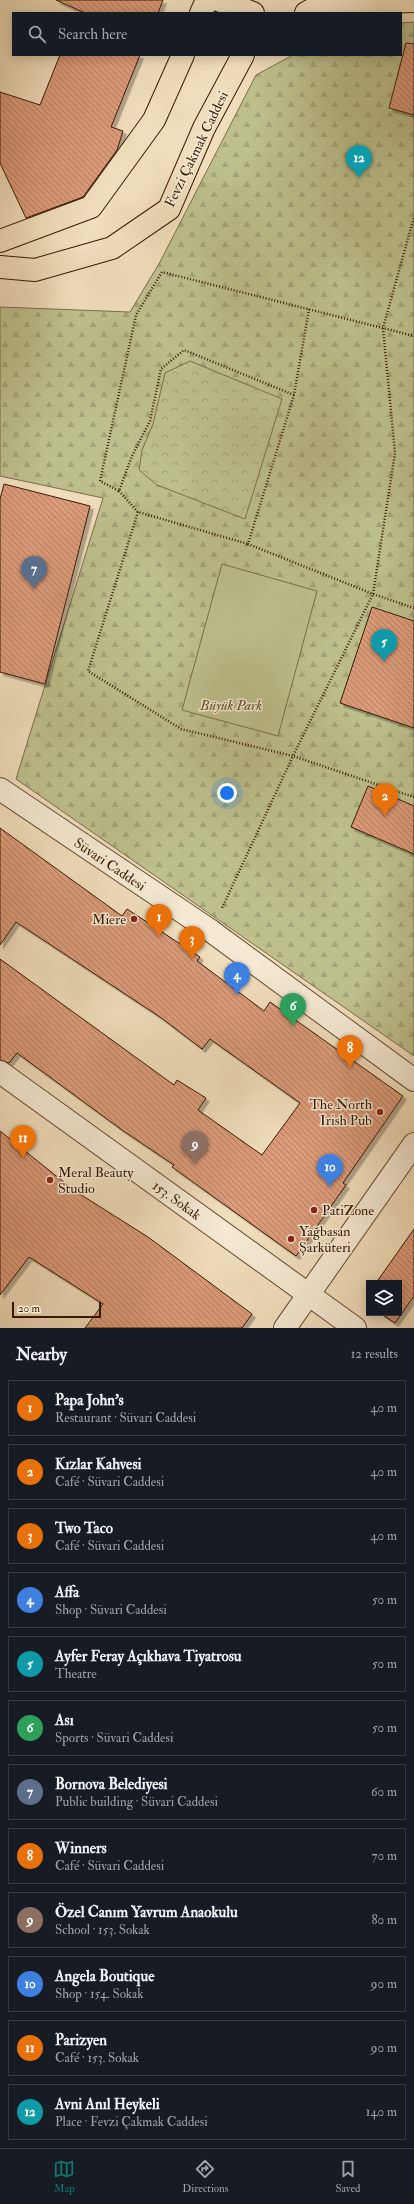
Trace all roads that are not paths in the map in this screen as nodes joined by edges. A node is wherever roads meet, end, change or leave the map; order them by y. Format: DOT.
graph roads {
  1 [pos="207,0"];
  2 [pos="218,0"];
  3 [pos="414,1"];
  4 [pos="201,12"];
  5 [pos="250,12"];
  6 [pos="308,12"];
  7 [pos="183,56"];
  8 [pos="242,56"];
  9 [pos="0,241"];
  10 [pos="0,267"];
  11 [pos="0,789"];
  12 [pos="0,1072"];
  13 [pos="414,1080"];
  14 [pos="414,1144"];
  15 [pos="309,1295"];
  16 [pos="285,1328"];
  17 [pos="355,1328"];
  1 -- 4 [label="main road"];
  2 -- 5 [label="main road"];
  3 -- 6 [label="main road"];
  7 -- 9 [label="main road"];
  8 -- 10 [label="main road, Fevzi Çakmak Caddesi"];
  11 -- 13 [label="street, Süvari Caddesi"];
  12 -- 15 [label="street, 153. Sokak"];
  14 -- 15 [label="street"];
  15 -- 16 [label="street"];
  15 -- 17 [label="street, 153. Sokak"];
}
